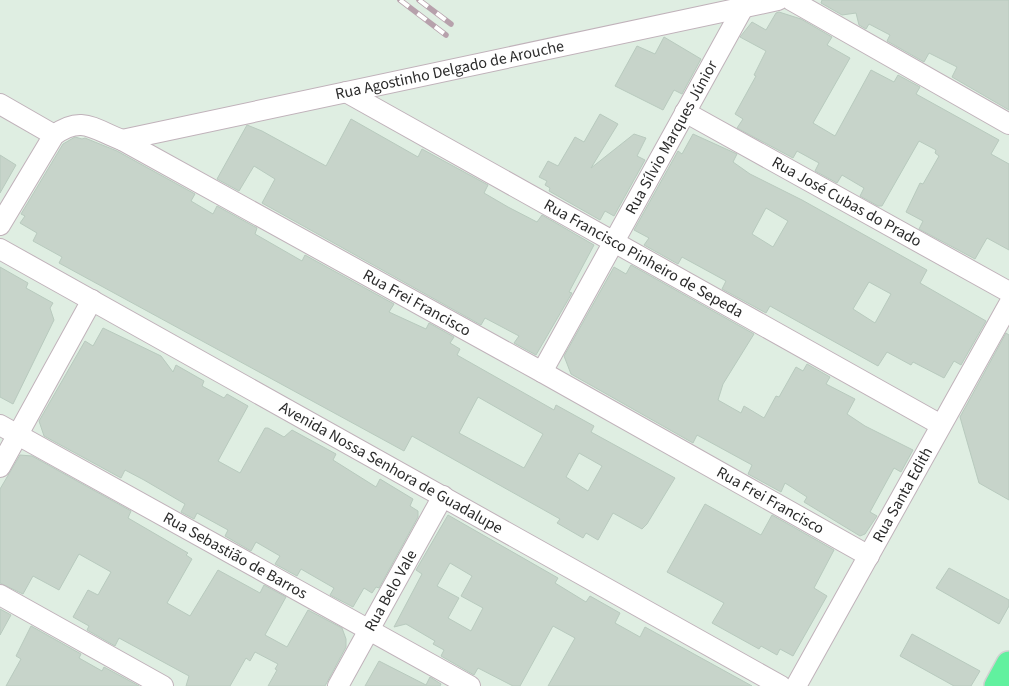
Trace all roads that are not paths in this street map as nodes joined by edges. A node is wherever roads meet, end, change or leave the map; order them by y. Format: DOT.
graph roads {
  1 [pos="778,0"];
  2 [pos="791,0"];
  3 [pos="743,8"];
  4 [pos="346,92"];
  5 [pos="0,104"];
  6 [pos="685,112"];
  7 [pos="1009,124"];
  8 [pos="54,135"];
  9 [pos="122,140"];
  10 [pos="0,225"];
  11 [pos="613,241"];
  12 [pos="0,249"];
  13 [pos="1009,292"];
  14 [pos="92,300"];
  15 [pos="1009,304"];
  16 [pos="542,372"];
  17 [pos="0,425"];
  18 [pos="941,425"];
  19 [pos="18,435"];
  20 [pos="0,467"];
  21 [pos="443,496"];
  22 [pos="869,556"];
  23 [pos="0,595"];
  24 [pos="369,630"];
  25 [pos="163,686"];
  26 [pos="338,686"];
  27 [pos="470,686"];
  28 [pos="781,686"];
  29 [pos="796,686"];
  1 -- 3 [label="street, Rua Agostinho Delgado de Arouche"];
  2 -- 7 [label="street"];
  3 -- 4 [label="street, Rua Agostinho Delgado de Arouche"];
  3 -- 6 [label="street, Rua Sílvio Marques Júnior"];
  4 -- 9 [label="street, Rua Agostinho Delgado de Arouche"];
  4 -- 11 [label="street, Rua Francisco Pinheiro de Sepeda"];
  5 -- 8 [label="street"];
  6 -- 11 [label="street, Rua Sílvio Marques Júnior"];
  6 -- 13 [label="street, Rua José Cubas do Prado"];
  8 -- 9 [label="street, Rua Frei Francisco"];
  8 -- 10 [label="street"];
  9 -- 16 [label="street, Rua Frei Francisco"];
  11 -- 16 [label="street, Rua Sílvio Marques Júnior"];
  11 -- 18 [label="street, Rua Francisco Pinheiro de Sepeda"];
  12 -- 14 [label="street, Avenida Nossa Senhora de Guadalupe"];
  14 -- 19 [label="street"];
  14 -- 21 [label="street, Avenida Nossa Senhora de Guadalupe"];
  15 -- 18 [label="street, Rua Santa Edith"];
  16 -- 22 [label="street, Rua Frei Francisco"];
  17 -- 19 [label="street, Rua Sebastião de Barros"];
  18 -- 22 [label="street, Rua Santa Edith"];
  19 -- 20 [label="street"];
  19 -- 24 [label="street, Rua Sebastião de Barros"];
  21 -- 24 [label="street, Rua Belo Vale"];
  21 -- 28 [label="street, Avenida Nossa Senhora de Guadalupe"];
  22 -- 29 [label="street, Rua Santa Edith"];
  23 -- 25 [label="street"];
  24 -- 26 [label="street, Rua Belo Vale"];
  24 -- 27 [label="street, Rua Sebastião de Barros"];
}
